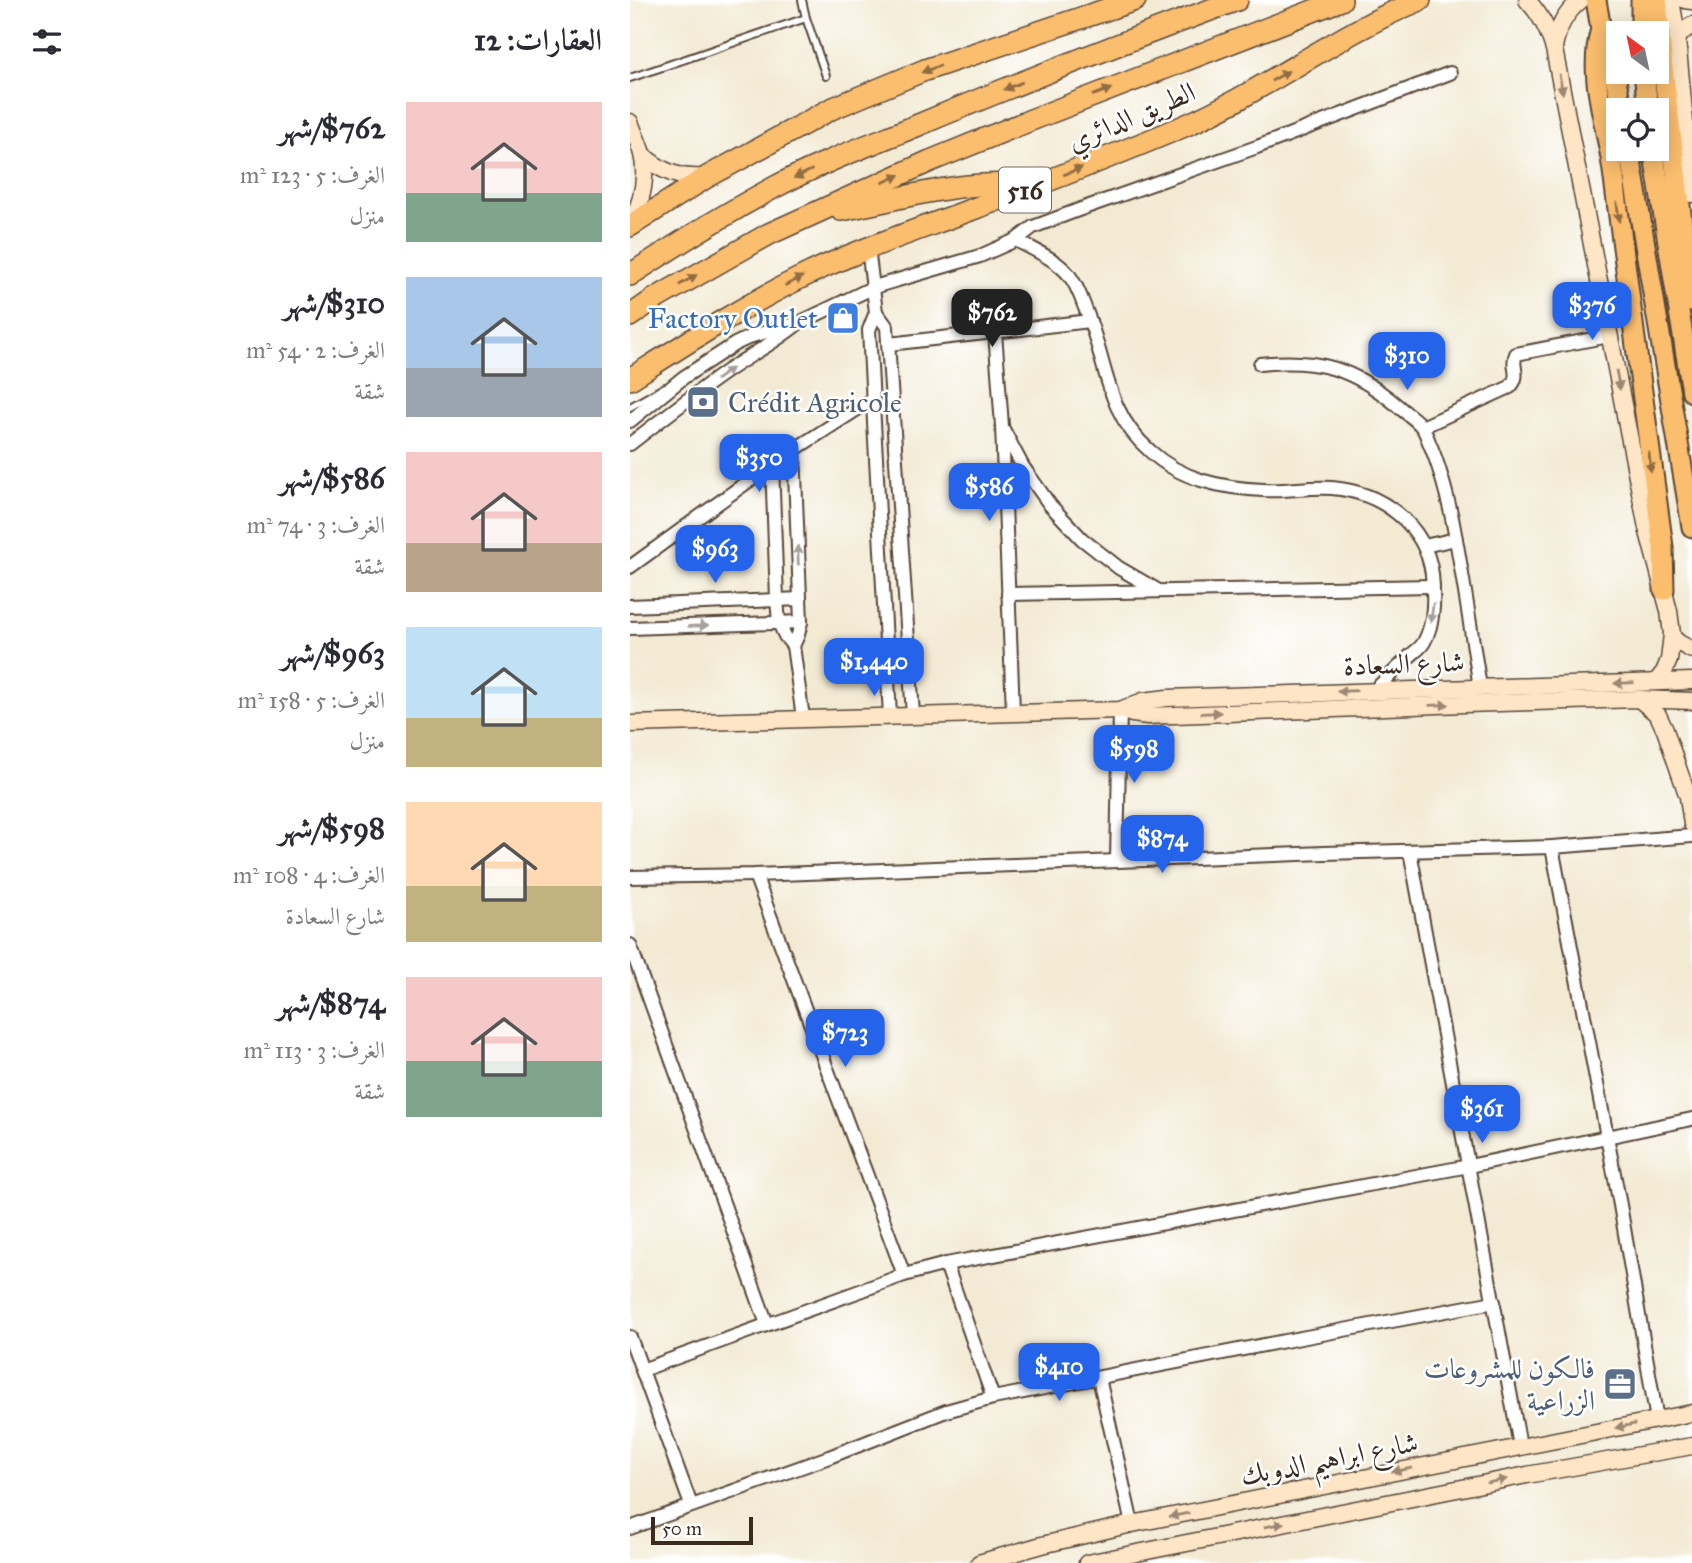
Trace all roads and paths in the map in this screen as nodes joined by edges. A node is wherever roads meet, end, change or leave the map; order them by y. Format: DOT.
graph roads {
  1 [pos="802,0"];
  2 [pos="1237,0"];
  3 [pos="1341,0"];
  4 [pos="1420,0"];
  5 [pos="1527,0"];
  6 [pos="1581,0"];
  7 [pos="1596,0"];
  8 [pos="1641,0"];
  9 [pos="1657,0"];
  10 [pos="1671,0"];
  11 [pos="1685,0"];
  12 [pos="1129,1"];
  13 [pos="1692,1"];
  14 [pos="806,18"];
  15 [pos="1641,21"];
  16 [pos="1692,25"];
  17 [pos="1601,29"];
  18 [pos="1677,40"];
  19 [pos="1554,49"];
  20 [pos="1450,73"];
  21 [pos="826,76"];
  22 [pos="630,78"];
  23 [pos="1620,98"];
  24 [pos="1606,109"];
  25 [pos="630,122"];
  26 [pos="642,154"];
  27 [pos="1621,161"];
  28 [pos="1622,161"];
  29 [pos="1655,161"];
  30 [pos="707,177"];
  31 [pos="1032,187"];
  32 [pos="1692,194"];
  33 [pos="805,218"];
  34 [pos="630,226"];
  35 [pos="1016,240"];
  36 [pos="868,248"];
  37 [pos="630,275"];
  38 [pos="874,287"];
  39 [pos="1692,302"];
  40 [pos="877,312"];
  41 [pos="630,316"];
  42 [pos="1090,321"];
  43 [pos="799,323"];
  44 [pos="995,332"];
  45 [pos="1609,336"];
  46 [pos="889,344"];
  47 [pos="1260,364"];
  48 [pos="684,377"];
  49 [pos="630,379"];
  50 [pos="1692,392"];
  51 [pos="873,399"];
  52 [pos="630,407"];
  53 [pos="630,421"];
  54 [pos="1002,426"];
  55 [pos="1422,426"];
  56 [pos="630,444"];
  57 [pos="794,450"];
  58 [pos="772,464"];
  59 [pos="1692,527"];
  60 [pos="1456,539"];
  61 [pos="1424,546"];
  62 [pos="630,567"];
  63 [pos="1433,586"];
  64 [pos="1664,590"];
  65 [pos="1159,592"];
  66 [pos="1008,594"];
  67 [pos="777,599"];
  68 [pos="800,599"];
  69 [pos="630,606"];
  70 [pos="801,622"];
  71 [pos="779,624"];
  72 [pos="630,628"];
  73 [pos="1672,637"];
  74 [pos="793,646"];
  75 [pos="1692,650"];
  76 [pos="1692,681"];
  77 [pos="1656,682"];
  78 [pos="1480,687"];
  79 [pos="1375,691"];
  80 [pos="1639,699"];
  81 [pos="1692,701"];
  82 [pos="1120,710"];
  83 [pos="1013,712"];
  84 [pos="912,715"];
  85 [pos="891,716"];
  86 [pos="803,718"];
  87 [pos="630,724"];
  88 [pos="1690,790"];
  89 [pos="1692,824"];
  90 [pos="1692,836"];
  91 [pos="1552,847"];
  92 [pos="1410,851"];
  93 [pos="1118,860"];
  94 [pos="755,875"];
  95 [pos="630,877"];
  96 [pos="630,947"];
  97 [pos="1692,1119"];
  98 [pos="1607,1137"];
  99 [pos="1469,1166"];
  100 [pos="946,1264"];
  101 [pos="904,1275"];
  102 [pos="1494,1303"];
  103 [pos="767,1324"];
  104 [pos="630,1338"];
  105 [pos="642,1370"];
  106 [pos="1100,1378"];
  107 [pos="993,1398"];
  108 [pos="1692,1413"];
  109 [pos="1657,1420"];
  110 [pos="1520,1446"];
  111 [pos="1692,1446"];
  112 [pos="691,1505"];
  113 [pos="1132,1524"];
  114 [pos="630,1528"];
  115 [pos="979,1563"];
  116 [pos="1087,1563"];
  1 -- 14 [label="lane"];
  2 -- 37 [label="highway, one-way"];
  33 -- 3 [label="highway, الطريق الدائري / 516, one-way"];
  31 -- 4 [label="highway, الطريق الدائري / 516, one-way"];
  5 -- 19 [label="street"];
  6 -- 19 [label="street"];
  7 -- 17 [label="main road"];
  8 -- 15 [label="main road"];
  9 -- 39 [label="main road"];
  10 -- 18 [label="street"];
  11 -- 13 [label="street"];
  12 -- 30 [label="highway, one-way"];
  14 -- 21 [label="lane"];
  14 -- 22 [label="lane"];
  16 -- 18 [label="street"];
  17 -- 23 [label="main road"];
  17 -- 24 [label="main road"];
  18 -- 32 [label="street"];
  19 -- 45 [label="street, one-way"];
  20 -- 35 [label="street"];
  25 -- 26 [label="street"];
  26 -- 30 [label="street"];
  26 -- 34 [label="street"];
  27 -- 64 [label="main road, one-way"];
  28 -- 59 [label="main road"];
  29 -- 50 [label="main road"];
  30 -- 34 [label="highway"];
  31 -- 33 [label="highway, 516"];
  31 -- 36 [label="highway, الطريق الدائري / 516"];
  41 -- 33 [label="highway, الطريق الدائري / 516, one-way"];
  35 -- 38 [label="street"];
  35 -- 42 [label="street"];
  36 -- 38 [label="street"];
  49 -- 36 [label="highway, الطريق الدائري / 516, one-way"];
  38 -- 40 [label="street"];
  38 -- 43 [label="street"];
  40 -- 46 [label="street"];
  40 -- 51 [label="street"];
  42 -- 44 [label="street"];
  42 -- 61 [label="street"];
  43 -- 48 [label="street"];
  56 -- 43 [label="street, one-way"];
  44 -- 46 [label="street"];
  44 -- 54 [label="street"];
  45 -- 55 [label="street"];
  45 -- 64 [label="street, one-way"];
  46 -- 84 [label="street"];
  47 -- 55 [label="street"];
  48 -- 52 [label="lane"];
  48 -- 53 [label="street"];
  51 -- 57 [label="street"];
  51 -- 85 [label="street"];
  54 -- 65 [label="street"];
  54 -- 66 [label="street"];
  55 -- 60 [label="street"];
  57 -- 58 [label="street"];
  68 -- 57 [label="street, one-way"];
  58 -- 62 [label="street"];
  58 -- 67 [label="street"];
  60 -- 61 [label="street"];
  60 -- 78 [label="street"];
  61 -- 63 [label="street"];
  63 -- 65 [label="street"];
  63 -- 79 [label="street, one-way"];
  64 -- 73 [label="street"];
  65 -- 66 [label="street"];
  66 -- 83 [label="street"];
  67 -- 68 [label="street"];
  67 -- 69 [label="street"];
  67 -- 71 [label="street"];
  68 -- 70 [label="street"];
  70 -- 71 [label="street"];
  70 -- 74 [label="street"];
  72 -- 71 [label="street, one-way"];
  71 -- 74 [label="street"];
  73 -- 75 [label="street"];
  73 -- 77 [label="street"];
  74 -- 86 [label="street"];
  76 -- 77 [label="street, شارع السعادة"];
  77 -- 78 [label="street, شارع السعادة, one-way"];
  78 -- 79 [label="street, شارع السعادة"];
  79 -- 82 [label="street, شارع السعادة, one-way"];
  80 -- 81 [label="street, شارع السعادة"];
  82 -- 80 [label="street, شارع السعادة, one-way"];
  80 -- 88 [label="street"];
  82 -- 83 [label="street, شارع السعادة"];
  82 -- 93 [label="street"];
  83 -- 84 [label="street, شارع السعادة"];
  84 -- 85 [label="street, شارع السعادة"];
  85 -- 86 [label="street, شارع السعادة"];
  86 -- 87 [label="street, شارع السعادة"];
  88 -- 89 [label="street"];
  90 -- 91 [label="street"];
  91 -- 92 [label="street"];
  91 -- 98 [label="street"];
  92 -- 93 [label="street"];
  92 -- 99 [label="street"];
  93 -- 94 [label="street"];
  94 -- 95 [label="street"];
  94 -- 101 [label="street"];
  96 -- 103 [label="street"];
  97 -- 98 [label="street"];
  98 -- 99 [label="street"];
  98 -- 109 [label="street"];
  99 -- 100 [label="street"];
  99 -- 102 [label="street"];
  100 -- 101 [label="street"];
  100 -- 107 [label="street"];
  101 -- 103 [label="street"];
  102 -- 106 [label="street"];
  102 -- 110 [label="street"];
  103 -- 105 [label="street"];
  104 -- 105 [label="street"];
  105 -- 112 [label="street"];
  106 -- 107 [label="street"];
  106 -- 113 [label="street"];
  107 -- 112 [label="street"];
  108 -- 109 [label="street, شارع ابراهيم الدوبك"];
  109 -- 110 [label="street, شارع ابراهيم الدوبك, one-way"];
  110 -- 113 [label="street, شارع ابراهيم الدوبك, one-way"];
  116 -- 111 [label="street, شارع ابراهيم الدوبك, one-way"];
  112 -- 114 [label="street"];
  113 -- 115 [label="street, شارع ابراهيم الدوبك"];
}
